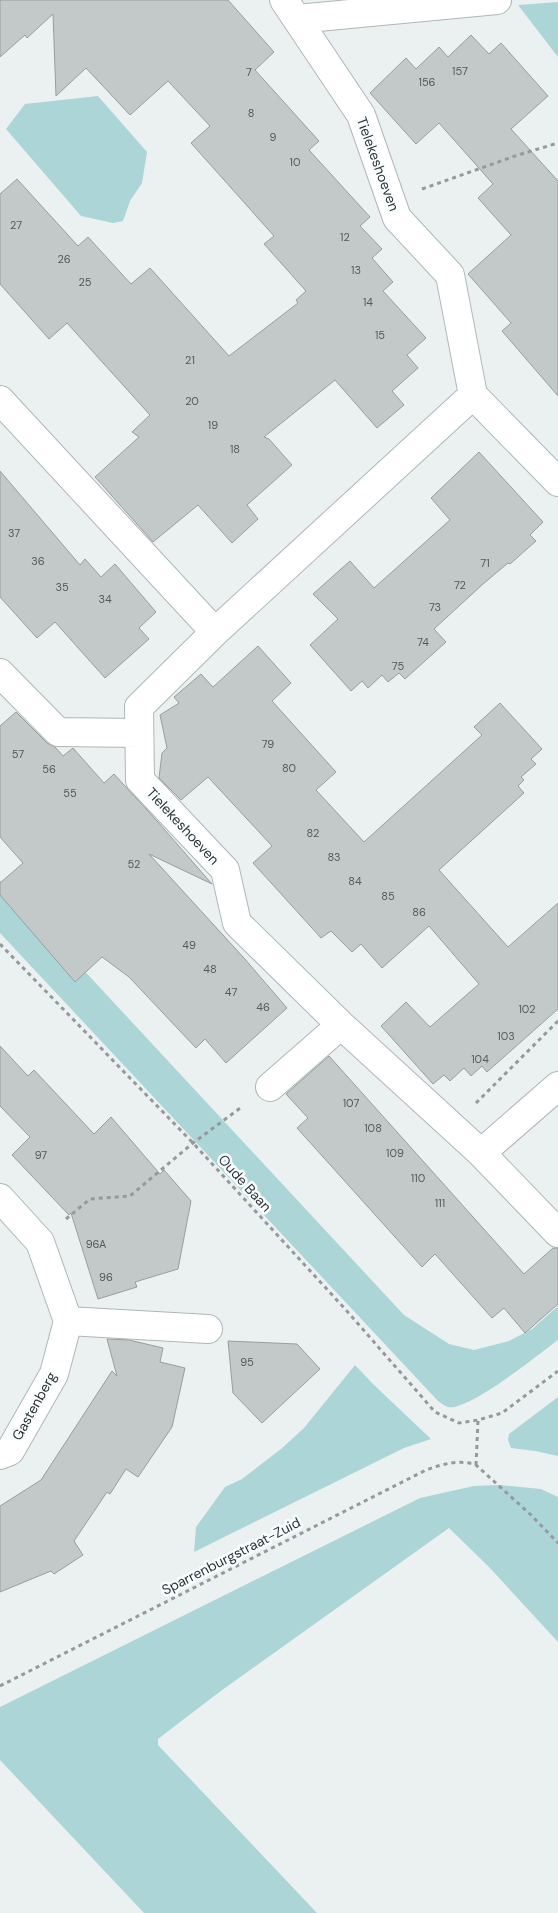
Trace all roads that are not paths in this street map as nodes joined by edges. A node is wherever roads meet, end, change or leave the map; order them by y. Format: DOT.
graph roads {
  1 [pos="497,0"];
  2 [pos="290,10"];
  3 [pos="473,395"];
  4 [pos="0,400"];
  5 [pos="557,483"];
  6 [pos="215,632"];
  7 [pos="0,673"];
  8 [pos="138,733"];
  9 [pos="342,1025"];
  10 [pos="558,1086"];
  11 [pos="270,1087"];
  12 [pos="481,1153"];
  13 [pos="0,1198"];
  14 [pos="558,1233"];
  15 [pos="68,1321"];
  16 [pos="208,1328"];
  17 [pos="0,1455"];
  1 -- 2 [label="street, Tielekeshoeven"];
  2 -- 3 [label="street, Tielekeshoeven"];
  3 -- 5 [label="street"];
  3 -- 6 [label="street, Tielekeshoeven"];
  4 -- 6 [label="street"];
  6 -- 8 [label="street, Tielekeshoeven"];
  7 -- 8 [label="street"];
  8 -- 9 [label="street, Tielekeshoeven"];
  9 -- 11 [label="street"];
  9 -- 12 [label="street, Tielekeshoeven"];
  10 -- 12 [label="street"];
  12 -- 14 [label="street, Tielekeshoeven"];
  13 -- 15 [label="street"];
  15 -- 16 [label="street"];
  15 -- 17 [label="street, Gastenberg"];
}
